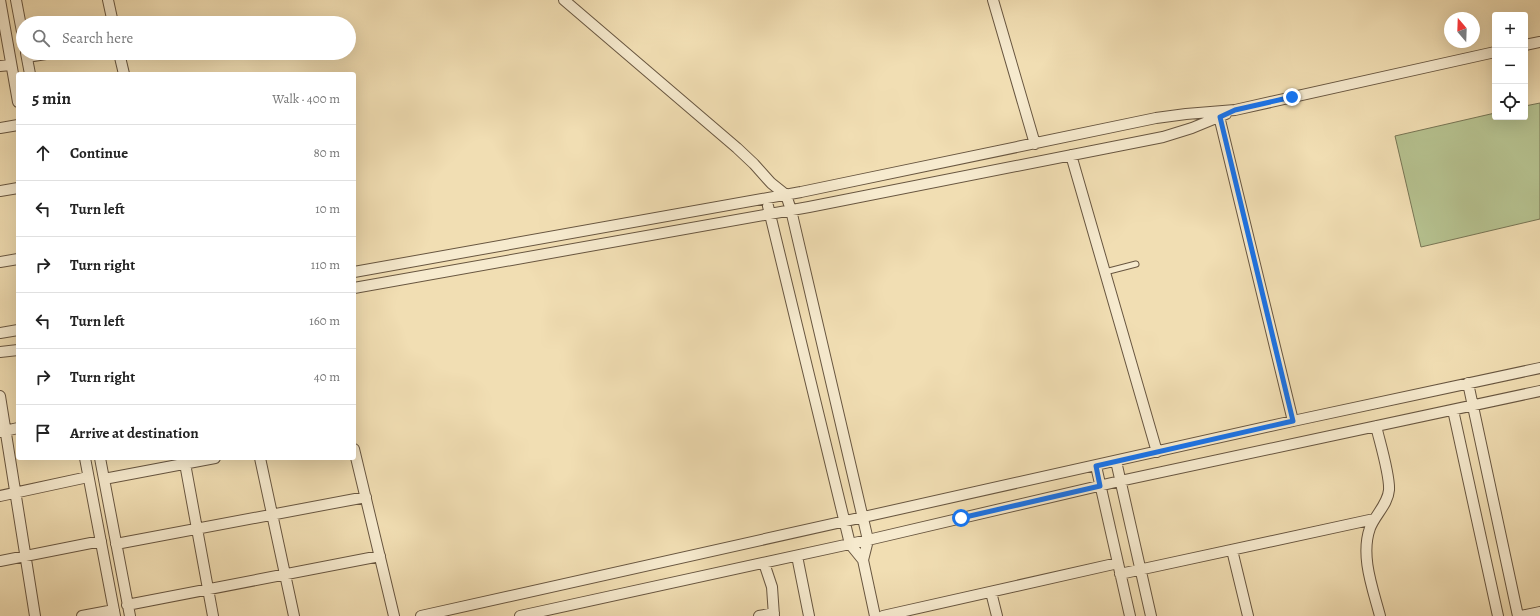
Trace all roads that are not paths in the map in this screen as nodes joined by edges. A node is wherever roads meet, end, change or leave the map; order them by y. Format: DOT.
graph roads {
  1 [pos="0,0"];
  2 [pos="16,0"];
  3 [pos="108,0"];
  4 [pos="564,0"];
  5 [pos="994,0"];
  6 [pos="19,16"];
  7 [pos="111,16"];
  8 [pos="1540,42"];
  9 [pos="1528,44"];
  10 [pos="1492,53"];
  11 [pos="27,60"];
  12 [pos="121,60"];
  13 [pos="11,65"];
  14 [pos="0,66"];
  15 [pos="30,72"];
  16 [pos="124,72"];
  17 [pos="16,91"];
  18 [pos="1219,114"];
  19 [pos="16,125"];
  20 [pos="0,128"];
  21 [pos="1035,144"];
  22 [pos="1071,154"];
  23 [pos="771,183"];
  24 [pos="16,188"];
  25 [pos="0,191"];
  26 [pos="786,195"];
  27 [pos="767,198"];
  28 [pos="791,210"];
  29 [pos="770,213"];
  30 [pos="16,259"];
  31 [pos="0,262"];
  32 [pos="1136,264"];
  33 [pos="356,272"];
  34 [pos="1105,272"];
  35 [pos="356,288"];
  36 [pos="16,330"];
  37 [pos="0,333"];
  38 [pos="16,350"];
  39 [pos="0,352"];
  40 [pos="1540,368"];
  41 [pos="1468,384"];
  42 [pos="1540,391"];
  43 [pos="0,396"];
  44 [pos="1473,406"];
  45 [pos="1453,410"];
  46 [pos="1293,421"];
  47 [pos="1376,426"];
  48 [pos="16,428"];
  49 [pos="3,431"];
  50 [pos="1157,452"];
  51 [pos="356,456"];
  52 [pos="85,460"];
  53 [pos="100,460"];
  54 [pos="194,460"];
  55 [pos="260,460"];
  56 [pos="184,461"];
  57 [pos="1116,461"];
  58 [pos="1096,466"];
  59 [pos="88,476"];
  60 [pos="104,479"];
  61 [pos="1120,481"];
  62 [pos="1100,486"];
  63 [pos="15,492"];
  64 [pos="0,496"];
  65 [pos="366,497"];
  66 [pos="272,515"];
  67 [pos="863,517"];
  68 [pos="1374,519"];
  69 [pos="844,522"];
  70 [pos="197,529"];
  71 [pos="868,540"];
  72 [pos="100,541"];
  73 [pos="116,544"];
  74 [pos="850,544"];
  75 [pos="1232,550"];
  76 [pos="26,556"];
  77 [pos="380,556"];
  78 [pos="796,556"];
  79 [pos="863,560"];
  80 [pos="0,561"];
  81 [pos="764,563"];
  82 [pos="1118,563"];
  83 [pos="1141,570"];
  84 [pos="285,574"];
  85 [pos="1120,574"];
  86 [pos="208,589"];
  87 [pos="991,592"];
  88 [pos="128,605"];
  89 [pos="1540,612"];
  90 [pos="114,613"];
  91 [pos="774,615"];
  92 [pos="36,616"];
  93 [pos="82,616"];
  94 [pos="130,616"];
  95 [pos="213,616"];
  96 [pos="294,616"];
  97 [pos="394,616"];
  98 [pos="421,616"];
  99 [pos="520,616"];
  100 [pos="759,616"];
  101 [pos="809,616"];
  102 [pos="875,616"];
  103 [pos="883,616"];
  104 [pos="997,616"];
  105 [pos="1130,616"];
  106 [pos="1151,616"];
  107 [pos="1248,616"];
  108 [pos="1380,616"];
  109 [pos="1498,616"];
  110 [pos="1519,616"];
  1 -- 13 [label="street"];
  2 -- 6 [label="street"];
  3 -- 7 [label="street"];
  4 -- 23 [label="street"];
  5 -- 21 [label="street"];
  8 -- 9 [label="street"];
  10 -- 18 [label="street"];
  11 -- 15 [label="street"];
  12 -- 16 [label="street"];
  13 -- 14 [label="street"];
  13 -- 17 [label="street"];
  18 -- 21 [label="street"];
  18 -- 22 [label="street"];
  18 -- 46 [label="street"];
  19 -- 20 [label="street"];
  21 -- 26 [label="street"];
  22 -- 28 [label="street"];
  22 -- 34 [label="street"];
  23 -- 26 [label="street"];
  23 -- 27 [label="street"];
  24 -- 25 [label="street"];
  26 -- 27 [label="street"];
  26 -- 28 [label="street"];
  27 -- 29 [label="street"];
  27 -- 33 [label="street"];
  28 -- 29 [label="street"];
  28 -- 67 [label="street"];
  29 -- 35 [label="street"];
  29 -- 69 [label="street"];
  30 -- 31 [label="street"];
  32 -- 34 [label="lane"];
  34 -- 50 [label="street"];
  36 -- 37 [label="street"];
  38 -- 39 [label="street"];
  40 -- 41 [label="street"];
  41 -- 44 [label="street"];
  41 -- 46 [label="street"];
  42 -- 44 [label="street"];
  43 -- 49 [label="street"];
  44 -- 45 [label="street"];
  44 -- 110 [label="street"];
  45 -- 47 [label="street"];
  45 -- 109 [label="street"];
  46 -- 50 [label="street"];
  47 -- 61 [label="street"];
  47 -- 68 [label="street"];
  48 -- 49 [label="street"];
  49 -- 63 [label="street"];
  50 -- 57 [label="street"];
  51 -- 65 [label="street"];
  52 -- 59 [label="street"];
  53 -- 60 [label="street"];
  54 -- 56 [label="street"];
  55 -- 66 [label="street"];
  56 -- 60 [label="street"];
  56 -- 70 [label="street"];
  57 -- 58 [label="street"];
  57 -- 61 [label="street"];
  58 -- 62 [label="street"];
  58 -- 67 [label="street"];
  59 -- 63 [label="street"];
  59 -- 72 [label="street"];
  60 -- 73 [label="street"];
  61 -- 62 [label="street"];
  61 -- 83 [label="street"];
  62 -- 71 [label="street"];
  62 -- 82 [label="street"];
  63 -- 64 [label="street"];
  63 -- 76 [label="street"];
  65 -- 66 [label="street"];
  65 -- 77 [label="street"];
  66 -- 70 [label="street"];
  66 -- 84 [label="street"];
  67 -- 69 [label="street"];
  67 -- 71 [label="street"];
  68 -- 75 [label="street"];
  68 -- 108 [label="street"];
  69 -- 74 [label="street"];
  69 -- 98 [label="street"];
  70 -- 73 [label="street"];
  70 -- 86 [label="street"];
  71 -- 74 [label="street"];
  71 -- 79 [label="street"];
  72 -- 76 [label="street"];
  72 -- 90 [label="street"];
  73 -- 88 [label="street"];
  74 -- 78 [label="street"];
  74 -- 79 [label="street"];
  75 -- 83 [label="street"];
  75 -- 107 [label="street"];
  76 -- 80 [label="street"];
  76 -- 92 [label="street"];
  77 -- 84 [label="street"];
  77 -- 97 [label="street"];
  78 -- 81 [label="street"];
  78 -- 101 [label="street"];
  79 -- 102 [label="street"];
  81 -- 91 [label="street"];
  81 -- 99 [label="street"];
  82 -- 85 [label="street"];
  82 -- 87 [label="street"];
  83 -- 85 [label="street"];
  83 -- 106 [label="street"];
  84 -- 86 [label="street"];
  84 -- 96 [label="street"];
  85 -- 105 [label="street"];
  86 -- 88 [label="street"];
  86 -- 95 [label="street"];
  87 -- 103 [label="street"];
  87 -- 104 [label="street"];
  88 -- 94 [label="street"];
  89 -- 110 [label="street"];
  90 -- 93 [label="street"];
  91 -- 100 [label="street"];
}
